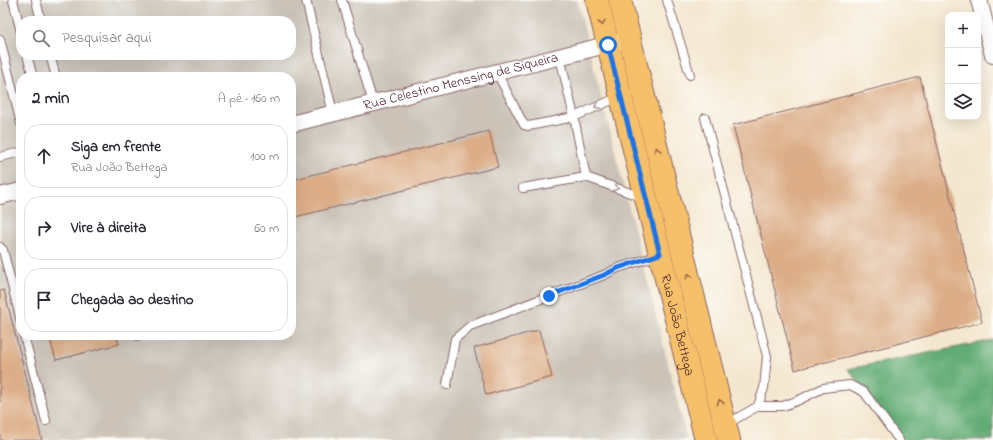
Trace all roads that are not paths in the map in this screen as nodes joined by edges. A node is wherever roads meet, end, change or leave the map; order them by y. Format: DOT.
graph roads {
  1 [pos="13,0"];
  2 [pos="36,0"];
  3 [pos="306,0"];
  4 [pos="342,0"];
  5 [pos="597,0"];
  6 [pos="620,0"];
  7 [pos="667,0"];
  8 [pos="979,0"];
  9 [pos="17,16"];
  10 [pos="40,16"];
  11 [pos="0,39"];
  12 [pos="630,39"];
  13 [pos="608,45"];
  14 [pos="993,55"];
  15 [pos="560,57"];
  16 [pos="28,60"];
  17 [pos="51,60"];
  18 [pos="32,72"];
  19 [pos="55,72"];
  20 [pos="497,73"];
  21 [pos="690,75"];
  22 [pos="621,96"];
  23 [pos="373,103"];
  24 [pos="16,104"];
  25 [pos="333,113"];
  26 [pos="574,117"];
  27 [pos="705,118"];
  28 [pos="296,123"];
  29 [pos="16,153"];
  30 [pos="0,157"];
  31 [pos="586,178"];
  32 [pos="523,188"];
  33 [pos="16,192"];
  34 [pos="0,196"];
  35 [pos="646,199"];
  36 [pos="0,247"];
  37 [pos="660,254"];
  38 [pos="16,301"];
  39 [pos="25,340"];
  40 [pos="447,385"];
  41 [pos="758,406"];
  42 [pos="46,421"];
  43 [pos="727,433"];
  44 [pos="706,440"];
  45 [pos="899,440"];
  1 -- 9 [label="lane"];
  2 -- 10 [label="lane"];
  3 -- 25 [label="lane"];
  4 -- 23 [label="lane"];
  5 -- 13 [label="main road, Rua João Bettega, one-way"];
  6 -- 12 [label="main road, Rua João Bettega"];
  7 -- 21 [label="lane"];
  8 -- 14 [label="street"];
  11 -- 24 [label="lane"];
  12 -- 13 [label="street, Rua Celestino Menssing de Siqueira"];
  43 -- 12 [label="main road, Rua João Bettega, one-way"];
  13 -- 15 [label="street, Rua Celestino Menssing de Siqueira"];
  13 -- 22 [label="main road, Rua João Bettega"];
  15 -- 20 [label="street, Rua Celestino Menssing de Siqueira"];
  15 -- 26 [label="lane"];
  16 -- 18 [label="lane"];
  17 -- 19 [label="lane"];
  20 -- 23 [label="street, Rua Celestino Menssing de Siqueira"];
  20 -- 26 [label="lane"];
  22 -- 26 [label="lane, one-way"];
  22 -- 35 [label="main road, Rua João Bettega"];
  23 -- 25 [label="street, Rua Celestino Menssing de Siqueira"];
  25 -- 28 [label="street, Rua Celestino Menssing de Siqueira"];
  26 -- 31 [label="lane"];
  27 -- 41 [label="lane"];
  29 -- 30 [label="lane"];
  31 -- 32 [label="lane"];
  31 -- 35 [label="lane, one-way"];
  33 -- 34 [label="street"];
  35 -- 37 [label="main road, Rua João Bettega"];
  36 -- 38 [label="lane"];
  37 -- 40 [label="lane"];
  37 -- 44 [label="main road, Rua João Bettega"];
  39 -- 42 [label="lane"];
  41 -- 43 [label="lane"];
  41 -- 45 [label="lane"];
}
